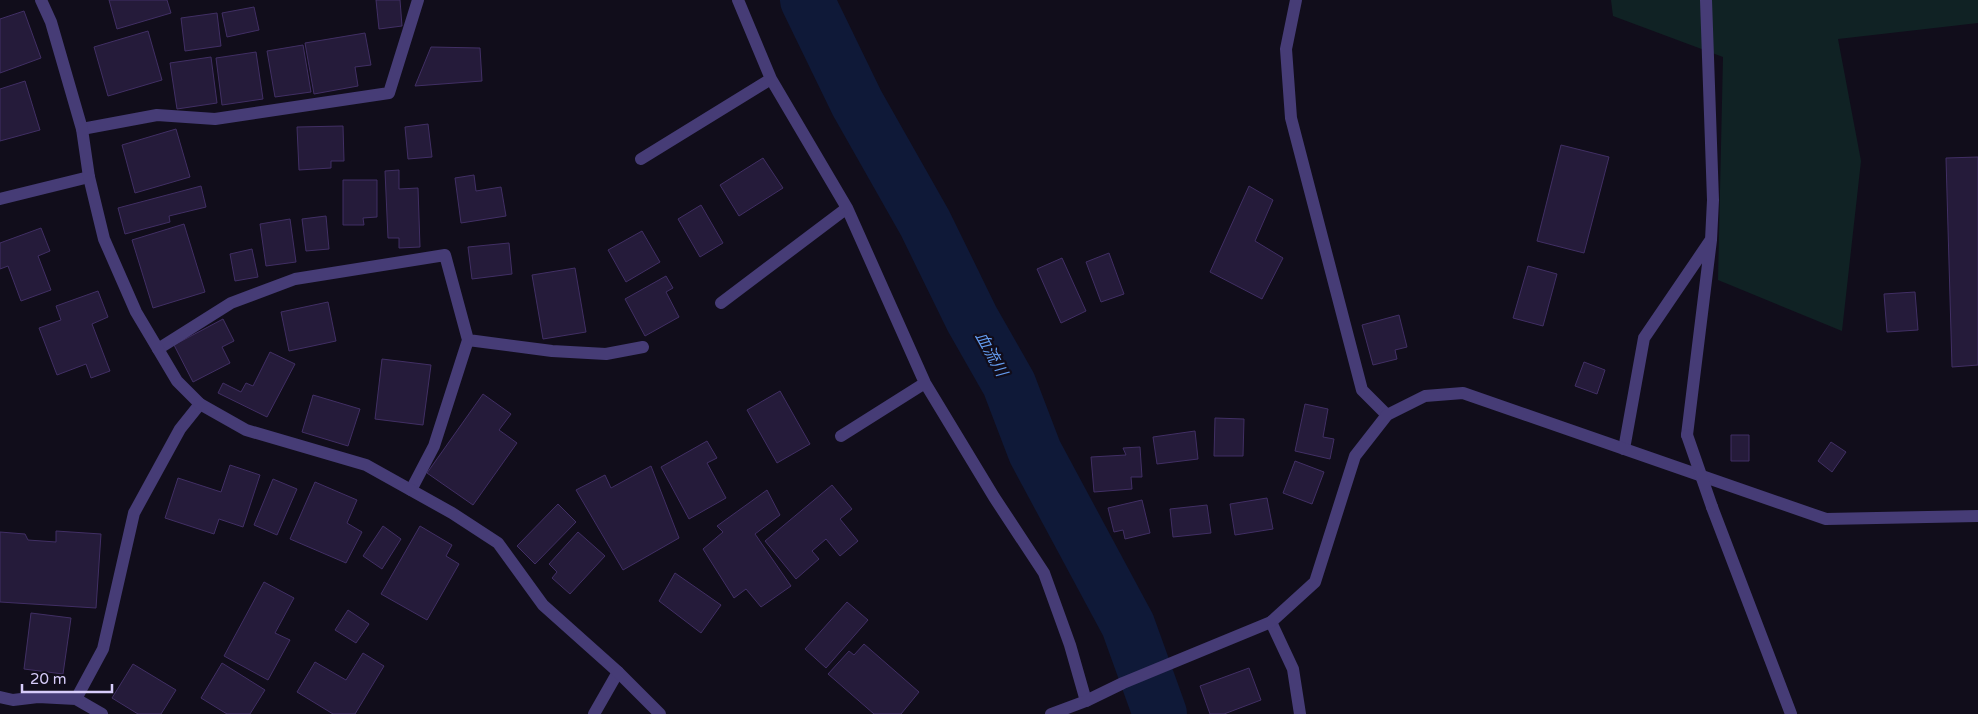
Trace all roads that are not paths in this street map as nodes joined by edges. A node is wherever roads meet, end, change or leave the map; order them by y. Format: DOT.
graph roads {
  1 [pos="41,0"];
  2 [pos="418,0"];
  3 [pos="738,0"];
  4 [pos="1296,0"];
  5 [pos="1706,0"];
  6 [pos="771,79"];
  7 [pos="82,129"];
  8 [pos="641,159"];
  9 [pos="89,177"];
  10 [pos="0,199"];
  11 [pos="847,208"];
  12 [pos="1712,240"];
  13 [pos="721,303"];
  14 [pos="468,340"];
  15 [pos="644,347"];
  16 [pos="158,349"];
  17 [pos="926,383"];
  18 [pos="200,404"];
  19 [pos="1387,415"];
  20 [pos="841,436"];
  21 [pos="1624,449"];
  22 [pos="411,490"];
  23 [pos="1978,516"];
  24 [pos="1271,622"];
  25 [pos="618,672"];
  26 [pos="0,697"];
  27 [pos="76,699"];
  28 [pos="1086,701"];
  29 [pos="102,714"];
  30 [pos="594,714"];
  31 [pos="660,714"];
  32 [pos="1051,714"];
  33 [pos="1300,714"];
  34 [pos="1792,714"];
  1 -- 7 [label="street"];
  2 -- 7 [label="street"];
  3 -- 6 [label="street"];
  4 -- 19 [label="street"];
  5 -- 12 [label="street"];
  6 -- 8 [label="street"];
  6 -- 11 [label="street"];
  7 -- 9 [label="street"];
  9 -- 10 [label="street"];
  9 -- 16 [label="street"];
  11 -- 13 [label="street"];
  11 -- 17 [label="street"];
  12 -- 21 [label="street"];
  12 -- 34 [label="street, bridge"];
  14 -- 15 [label="street"];
  14 -- 16 [label="street"];
  14 -- 22 [label="street"];
  16 -- 18 [label="street"];
  17 -- 20 [label="street"];
  17 -- 28 [label="street"];
  18 -- 22 [label="street"];
  18 -- 27 [label="street"];
  19 -- 21 [label="street"];
  19 -- 24 [label="street"];
  21 -- 23 [label="street"];
  22 -- 25 [label="street"];
  24 -- 28 [label="street"];
  24 -- 33 [label="street"];
  25 -- 30 [label="street"];
  25 -- 31 [label="street"];
  26 -- 27 [label="street"];
  27 -- 29 [label="street"];
  28 -- 32 [label="street"];
}
